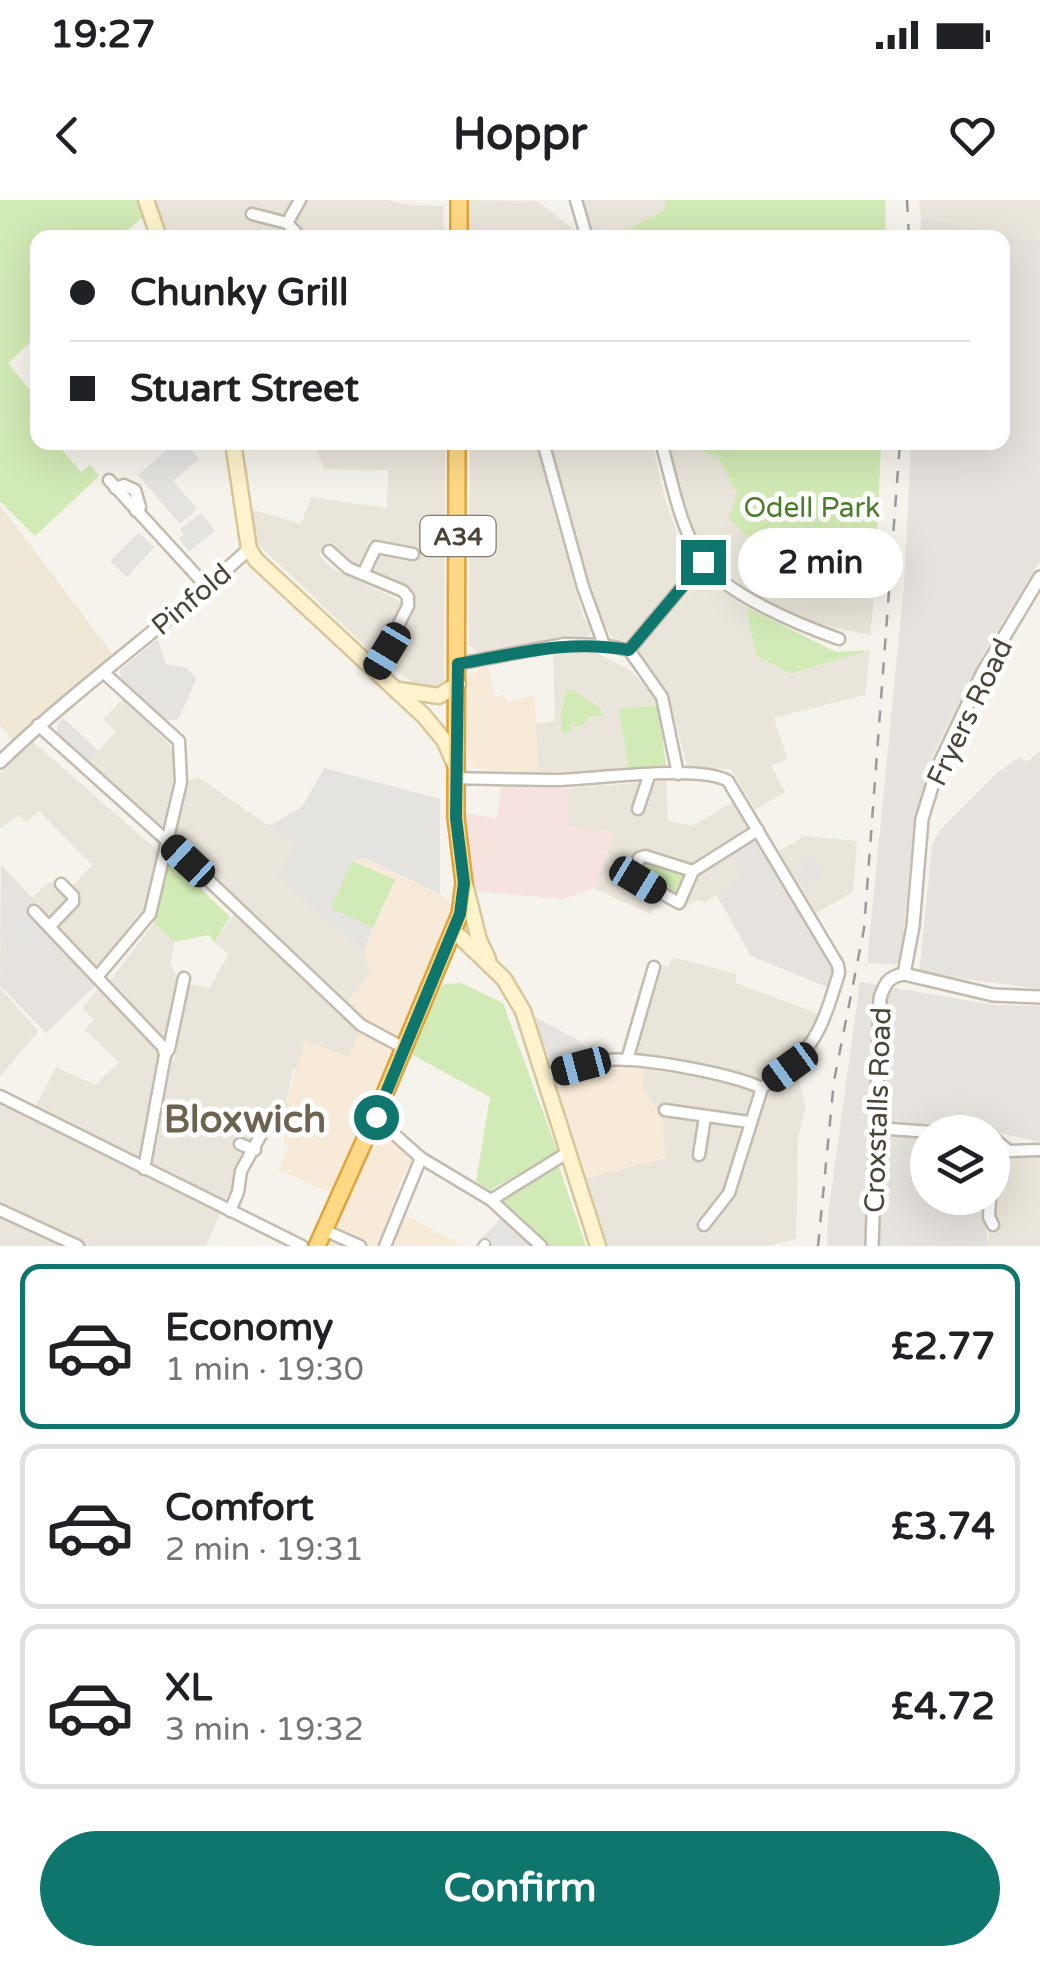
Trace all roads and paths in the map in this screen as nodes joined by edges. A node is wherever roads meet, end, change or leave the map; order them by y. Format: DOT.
graph roads {
  1 [pos="300,200"];
  2 [pos="459,200"];
  3 [pos="576,200"];
  4 [pos="146,202"];
  5 [pos="252,214"];
  6 [pos="288,223"];
  7 [pos="156,230"];
  8 [pos="295,230"];
  9 [pos="460,230"];
  10 [pos="584,230"];
  11 [pos="237,450"];
  12 [pos="457,450"];
  13 [pos="545,450"];
  14 [pos="663,450"];
  15 [pos="112,484"];
  16 [pos="249,548"];
  17 [pos="329,551"];
  18 [pos="413,554"];
  19 [pos="703,562"];
  20 [pos="363,574"];
  21 [pos="1040,577"];
  22 [pos="207,587"];
  23 [pos="839,638"];
  24 [pos="604,645"];
  25 [pos="629,650"];
  26 [pos="458,664"];
  27 [pos="376,668"];
  28 [pos="103,672"];
  29 [pos="458,684"];
  30 [pos="398,690"];
  31 [pos="458,718"];
  32 [pos="38,725"];
  33 [pos="0,762"];
  34 [pos="456,773"];
  35 [pos="678,774"];
  36 [pos="649,776"];
  37 [pos="638,809"];
  38 [pos="758,830"];
  39 [pos="166,840"];
  40 [pos="692,871"];
  41 [pos="464,883"];
  42 [pos="60,884"];
  43 [pos="34,911"];
  44 [pos="50,926"];
  45 [pos="454,931"];
  46 [pos="491,966"];
  47 [pos="654,966"];
  48 [pos="898,975"];
  49 [pos="97,977"];
  50 [pos="184,978"];
  51 [pos="1040,997"];
  52 [pos="404,1048"];
  53 [pos="165,1055"];
  54 [pos="627,1060"];
  55 [pos="544,1076"];
  56 [pos="762,1088"];
  57 [pos="0,1096"];
  58 [pos="665,1110"];
  59 [pos="376,1117"];
  60 [pos="705,1117"];
  61 [pos="749,1122"];
  62 [pos="876,1128"];
  63 [pos="910,1130"];
  64 [pos="263,1131"];
  65 [pos="240,1144"];
  66 [pos="255,1150"];
  67 [pos="1040,1150"];
  68 [pos="1010,1151"];
  69 [pos="567,1153"];
  70 [pos="698,1155"];
  71 [pos="421,1158"];
  72 [pos="144,1168"];
  73 [pos="491,1200"];
  74 [pos="0,1210"];
  75 [pos="230,1211"];
  76 [pos="990,1215"];
  77 [pos="993,1224"];
  78 [pos="704,1225"];
  79 [pos="321,1238"];
  80 [pos="78,1246"];
  81 [pos="302,1246"];
  82 [pos="360,1246"];
  83 [pos="385,1246"];
  84 [pos="541,1246"];
  85 [pos="598,1246"];
  86 [pos="872,1246"];
  1 -- 6 [label="street"];
  2 -- 9 [label="highway"];
  3 -- 10 [label="street"];
  4 -- 7 [label="main road"];
  5 -- 6 [label="street"];
  6 -- 8 [label="street"];
  11 -- 16 [label="main road"];
  12 -- 26 [label="highway, A34"];
  13 -- 24 [label="street"];
  14 -- 19 [label="street"];
  15 -- 22 [label="street"];
  16 -- 22 [label="street, Pinfold"];
  16 -- 27 [label="main road"];
  17 -- 20 [label="street"];
  18 -- 20 [label="street"];
  19 -- 23 [label="street"];
  19 -- 25 [label="street"];
  20 -- 27 [label="street"];
  21 -- 48 [label="street, Fryers Road"];
  22 -- 28 [label="street, Pinfold"];
  24 -- 25 [label="street"];
  24 -- 26 [label="street"];
  25 -- 35 [label="street"];
  26 -- 29 [label="highway, A34"];
  27 -- 30 [label="main road"];
  28 -- 32 [label="street, Pinfold"];
  28 -- 39 [label="street"];
  29 -- 30 [label="main road"];
  29 -- 31 [label="highway, A34"];
  30 -- 31 [label="main road"];
  30 -- 34 [label="main road"];
  31 -- 34 [label="highway, A34"];
  32 -- 33 [label="street, Pinfold"];
  32 -- 39 [label="street"];
  34 -- 36 [label="street"];
  34 -- 41 [label="highway, A34"];
  35 -- 36 [label="street"];
  35 -- 38 [label="street"];
  36 -- 37 [label="street"];
  38 -- 40 [label="street"];
  38 -- 56 [label="street"];
  39 -- 49 [label="street"];
  39 -- 52 [label="street"];
  40 -- 40 [label="street"];
  41 -- 45 [label="highway, A34"];
  41 -- 46 [label="main road"];
  42 -- 44 [label="street"];
  43 -- 44 [label="street"];
  44 -- 49 [label="street"];
  45 -- 46 [label="main road"];
  45 -- 52 [label="highway, A34"];
  46 -- 55 [label="main road"];
  47 -- 54 [label="street"];
  48 -- 51 [label="street"];
  48 -- 62 [label="street, Croxstalls Road"];
  49 -- 53 [label="street"];
  50 -- 53 [label="street"];
  52 -- 59 [label="highway, A34"];
  53 -- 72 [label="street"];
  54 -- 55 [label="street"];
  54 -- 56 [label="street"];
  55 -- 69 [label="main road"];
  56 -- 61 [label="street"];
  57 -- 72 [label="street"];
  58 -- 60 [label="street"];
  59 -- 71 [label="street"];
  59 -- 79 [label="highway, A34"];
  60 -- 61 [label="street"];
  60 -- 70 [label="street"];
  61 -- 78 [label="street"];
  62 -- 63 [label="street"];
  62 -- 86 [label="street, Croxstalls Road"];
  64 -- 66 [label="street"];
  65 -- 66 [label="street"];
  66 -- 75 [label="street"];
  67 -- 68 [label="street"];
  69 -- 73 [label="street"];
  69 -- 85 [label="main road"];
  71 -- 73 [label="street"];
  71 -- 83 [label="street"];
  72 -- 75 [label="street"];
  73 -- 84 [label="street"];
  74 -- 80 [label="street"];
  75 -- 81 [label="street"];
  76 -- 77 [label="street"];
  79 -- 82 [label="street"];
}
